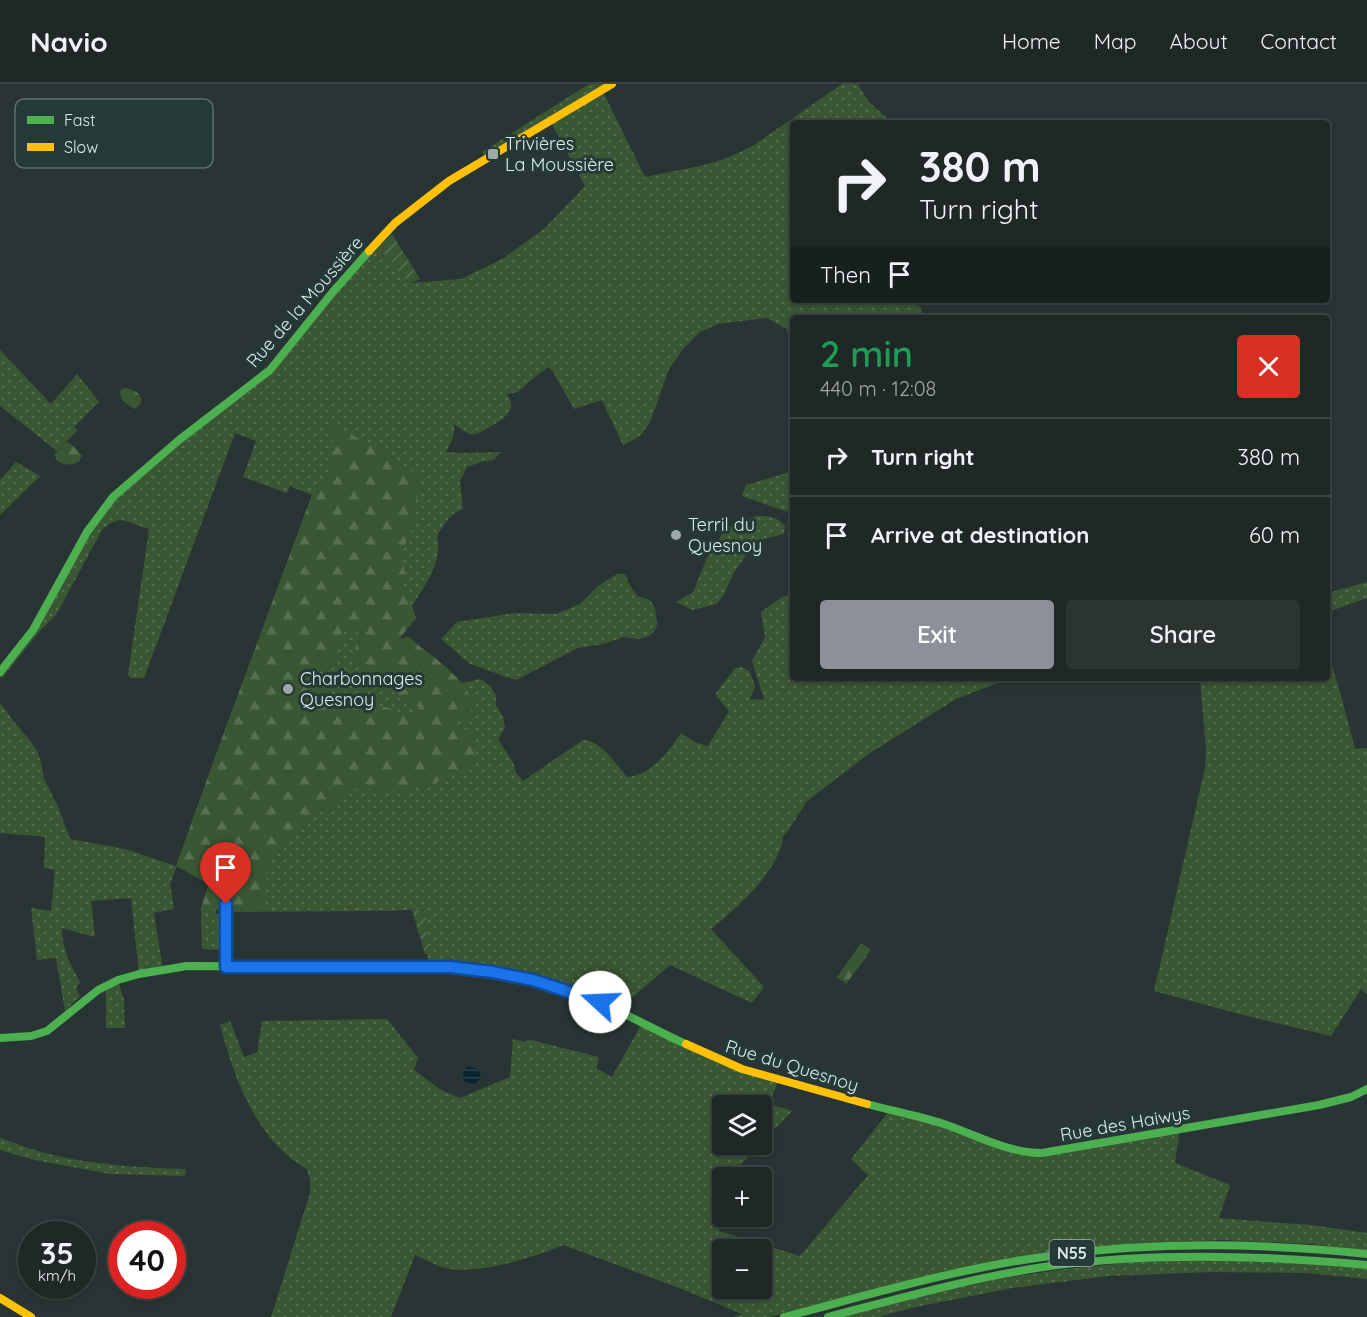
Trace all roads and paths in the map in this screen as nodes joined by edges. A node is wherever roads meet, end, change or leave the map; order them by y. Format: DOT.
graph roads {
  1 [pos="612,84"];
  2 [pos="0,672"];
  3 [pos="226,904"];
  4 [pos="226,967"];
  5 [pos="0,1038"];
  6 [pos="1367,1089"];
  7 [pos="890,1110"];
  8 [pos="1367,1254"];
  9 [pos="1367,1265"];
  10 [pos="0,1298"];
  11 [pos="31,1317"];
  12 [pos="784,1317"];
  13 [pos="828,1317"];
  1 -- 2 [label="main road, Rue de la Moussière"];
  3 -- 4 [label="street"];
  4 -- 5 [label="main road, Rue du Quesnoy"];
  4 -- 7 [label="main road, Rue du Quesnoy"];
  6 -- 7 [label="main road, Rue des Haiwys"];
  8 -- 12 [label="main road, N55"];
  9 -- 13 [label="main road, N55"];
  10 -- 11 [label="main road"];
}
